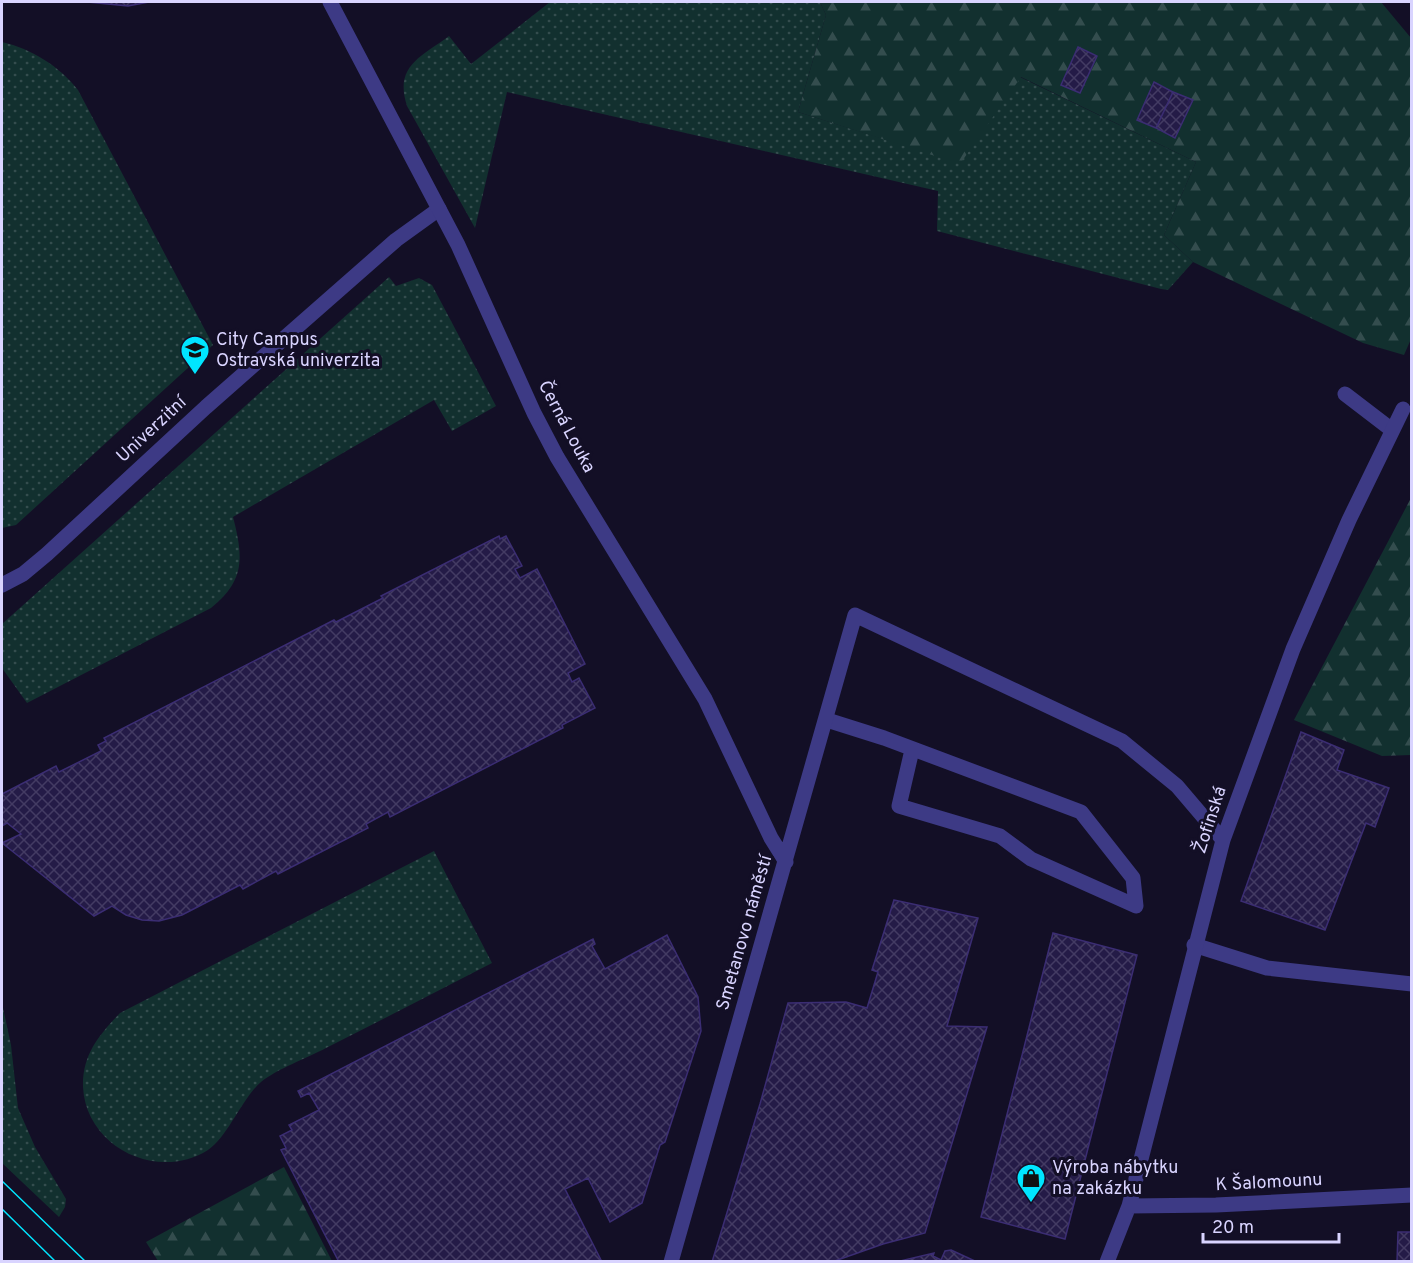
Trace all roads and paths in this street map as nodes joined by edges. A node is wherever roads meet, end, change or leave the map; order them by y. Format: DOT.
graph roads {
  1 [pos="330,2"];
  2 [pos="439,209"];
  3 [pos="1345,394"];
  4 [pos="1403,409"];
  5 [pos="1392,430"];
  6 [pos="2,585"];
  7 [pos="827,720"];
  8 [pos="912,750"];
  9 [pos="1223,840"];
  10 [pos="786,862"];
  11 [pos="1194,945"];
  12 [pos="1412,984"];
  13 [pos="1412,1195"];
  14 [pos="1129,1206"];
  15 [pos="671,1262"];
  16 [pos="1107,1262"];
  1 -- 2 [label="street, Černá Louka"];
  2 -- 6 [label="street, Univerzitní"];
  2 -- 10 [label="street, Černá Louka"];
  3 -- 5 [label="street"];
  4 -- 5 [label="street, Žofinská"];
  5 -- 9 [label="street, Žofinská"];
  7 -- 8 [label="street"];
  7 -- 9 [label="street, Smetanovo náměstí"];
  7 -- 10 [label="street, Smetanovo náměstí"];
  8 -- 8 [label="street"];
  9 -- 11 [label="street, Žofinská"];
  10 -- 15 [label="street, Smetanovo náměstí"];
  11 -- 12 [label="street"];
  11 -- 14 [label="street, Žofinská"];
  13 -- 14 [label="street, K Šalomounu"];
  14 -- 16 [label="street, Žofinská"];
}
